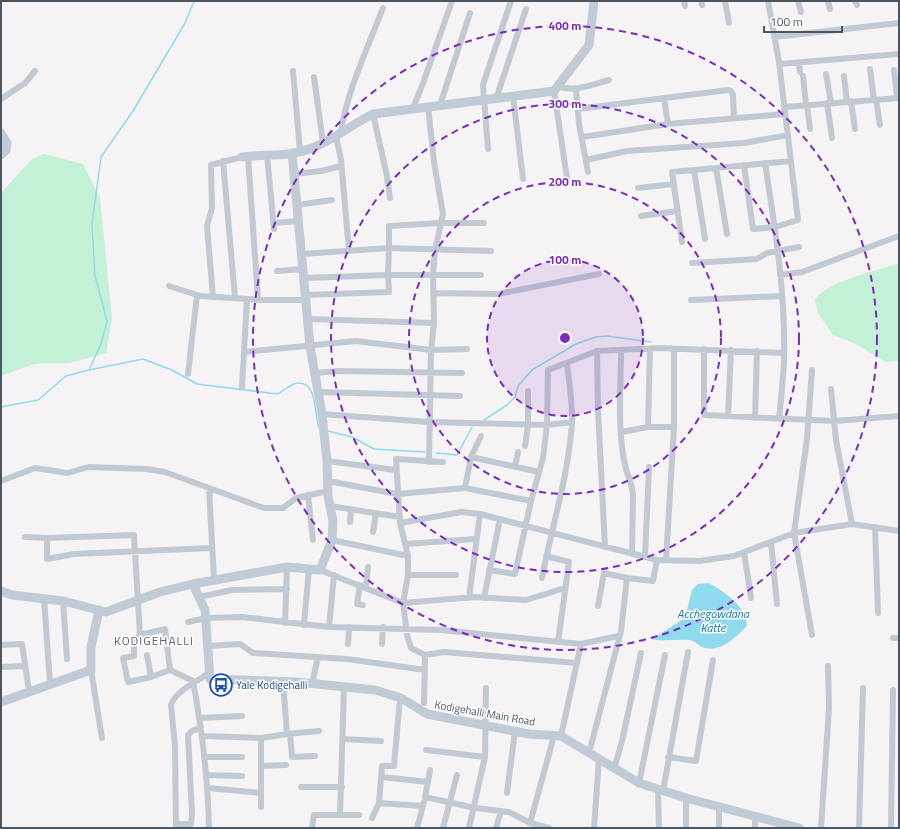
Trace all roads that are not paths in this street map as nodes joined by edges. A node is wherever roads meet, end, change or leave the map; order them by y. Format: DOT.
graph roads {
  1 [pos="452,1"];
  2 [pos="511,1"];
  3 [pos="594,1"];
  4 [pos="725,1"];
  5 [pos="768,1"];
  6 [pos="798,1"];
  7 [pos="828,1"];
  8 [pos="383,8"];
  9 [pos="526,9"];
  10 [pos="830,9"];
  11 [pos="801,12"];
  12 [pos="470,13"];
  13 [pos="729,23"];
  14 [pos="899,23"];
  15 [pos="774,37"];
  16 [pos="899,54"];
  17 [pos="799,63"];
  18 [pos="779,64"];
  19 [pos="870,69"];
  20 [pos="894,70"];
  21 [pos="35,71"];
  22 [pos="292,71"];
  23 [pos="826,74"];
  24 [pos="844,76"];
  25 [pos="314,77"];
  26 [pos="609,80"];
  27 [pos="556,88"];
  28 [pos="576,88"];
  29 [pos="513,96"];
  30 [pos="664,98"];
  31 [pos="898,98"];
  32 [pos="1,99"];
  33 [pos="496,99"];
  34 [pos="484,100"];
  35 [pos="875,100"];
  36 [pos="849,102"];
  37 [pos="829,103"];
  38 [pos="440,105"];
  39 [pos="807,105"];
  40 [pos="428,106"];
  41 [pos="785,107"];
  42 [pos="413,108"];
  43 [pos="578,109"];
  44 [pos="373,114"];
  45 [pos="786,114"];
  46 [pos="734,118"];
  47 [pos="668,124"];
  48 [pos="880,125"];
  49 [pos="810,129"];
  50 [pos="855,130"];
  51 [pos="1,133"];
  52 [pos="338,134"];
  53 [pos="788,136"];
  54 [pos="582,137"];
  55 [pos="832,138"];
  56 [pos="323,143"];
  57 [pos="488,149"];
  58 [pos="296,152"];
  59 [pos="1,155"];
  60 [pos="267,155"];
  61 [pos="245,156"];
  62 [pos="586,160"];
  63 [pos="223,161"];
  64 [pos="791,161"];
  65 [pos="765,163"];
  66 [pos="744,165"];
  67 [pos="341,166"];
  68 [pos="716,168"];
  69 [pos="694,170"];
  70 [pos="588,172"];
  71 [pos="294,174"];
  72 [pos="567,178"];
  73 [pos="523,179"];
  74 [pos="674,184"];
  75 [pos="638,188"];
  76 [pos="390,198"];
  77 [pos="332,200"];
  78 [pos="297,205"];
  79 [pos="678,211"];
  80 [pos="641,216"];
  81 [pos="299,221"];
  82 [pos="441,223"];
  83 [pos="484,224"];
  84 [pos="775,227"];
  85 [pos="727,234"];
  86 [pos="899,236"];
  87 [pos="705,239"];
  88 [pos="682,242"];
  89 [pos="799,247"];
  90 [pos="389,248"];
  91 [pos="435,250"];
  92 [pos="349,251"];
  93 [pos="491,251"];
  94 [pos="777,251"];
  95 [pos="302,254"];
  96 [pos="692,263"];
  97 [pos="277,270"];
  98 [pos="304,274"];
  99 [pos="433,274"];
  100 [pos="599,274"];
  101 [pos="388,275"];
  102 [pos="481,275"];
  103 [pos="780,275"];
  104 [pos="169,286"];
  105 [pos="433,293"];
  106 [pos="197,295"];
  107 [pos="782,296"];
  108 [pos="214,297"];
  109 [pos="235,297"];
  110 [pos="305,297"];
  111 [pos="247,299"];
  112 [pos="258,299"];
  113 [pos="691,300"];
  114 [pos="308,319"];
  115 [pos="434,322"];
  116 [pos="310,346"];
  117 [pos="467,349"];
  118 [pos="650,349"];
  119 [pos="674,349"];
  120 [pos="704,349"];
  121 [pos="431,350"];
  122 [pos="731,350"];
  123 [pos="597,351"];
  124 [pos="620,351"];
  125 [pos="757,351"];
  126 [pos="244,352"];
  127 [pos="784,353"];
  128 [pos="567,363"];
  129 [pos="812,370"];
  130 [pos="314,373"];
  131 [pos="431,373"];
  132 [pos="462,373"];
  133 [pos="188,374"];
  134 [pos="242,387"];
  135 [pos="830,389"];
  136 [pos="528,391"];
  137 [pos="318,392"];
  138 [pos="430,395"];
  139 [pos="460,396"];
  140 [pos="322,414"];
  141 [pos="728,416"];
  142 [pos="899,416"];
  143 [pos="755,418"];
  144 [pos="779,419"];
  145 [pos="808,420"];
  146 [pos="834,421"];
  147 [pos="429,422"];
  148 [pos="572,422"];
  149 [pos="547,425"];
  150 [pos="528,426"];
  151 [pos="648,427"];
  152 [pos="674,427"];
  153 [pos="621,432"];
  154 [pos="481,436"];
  155 [pos="525,446"];
  156 [pos="518,452"];
  157 [pos="471,457"];
  158 [pos="327,461"];
  159 [pos="429,462"];
  160 [pos="444,462"];
  161 [pos="515,466"];
  162 [pos="648,467"];
  163 [pos="396,470"];
  164 [pos="539,472"];
  165 [pos="1,481"];
  166 [pos="328,486"];
  167 [pos="209,488"];
  168 [pos="466,488"];
  169 [pos="397,494"];
  170 [pos="308,495"];
  171 [pos="531,501"];
  172 [pos="330,506"];
  173 [pos="351,510"];
  174 [pos="376,514"];
  175 [pos="480,514"];
  176 [pos="500,519"];
  177 [pos="400,520"];
  178 [pos="350,522"];
  179 [pos="852,524"];
  180 [pos="527,526"];
  181 [pos="875,527"];
  182 [pos="899,531"];
  183 [pos="374,532"];
  184 [pos="551,533"];
  185 [pos="794,533"];
  186 [pos="25,537"];
  187 [pos="47,538"];
  188 [pos="475,539"];
  189 [pos="313,540"];
  190 [pos="332,540"];
  191 [pos="771,542"];
  192 [pos="406,544"];
  193 [pos="605,547"];
  194 [pos="211,548"];
  195 [pos="744,552"];
  196 [pos="134,553"];
  197 [pos="632,554"];
  198 [pos="408,556"];
  199 [pos="546,556"];
  200 [pos="645,557"];
  201 [pos="657,560"];
  202 [pos="666,560"];
  203 [pos="287,567"];
  204 [pos="368,567"];
  205 [pos="309,568"];
  206 [pos="320,570"];
  207 [pos="490,570"];
  208 [pos="334,575"];
  209 [pos="408,575"];
  210 [pos="456,575"];
  211 [pos="542,578"];
  212 [pos="627,578"];
  213 [pos="214,579"];
  214 [pos="193,584"];
  215 [pos="363,586"];
  216 [pos="565,588"];
  217 [pos="287,589"];
  218 [pos="1,591"];
  219 [pos="199,597"];
  220 [pos="44,598"];
  221 [pos="469,598"];
  222 [pos="484,598"];
  223 [pos="751,598"];
  224 [pos="136,600"];
  225 [pos="63,601"];
  226 [pos="403,603"];
  227 [pos="777,604"];
  228 [pos="363,605"];
  229 [pos="598,606"];
  230 [pos="99,610"];
  231 [pos="878,613"];
  232 [pos="206,618"];
  233 [pos="188,622"];
  234 [pos="285,623"];
  235 [pos="304,625"];
  236 [pos="349,626"];
  237 [pos="329,627"];
  238 [pos="383,627"];
  239 [pos="406,628"];
  240 [pos="812,635"];
  241 [pos="140,636"];
  242 [pos="618,636"];
  243 [pos="558,642"];
  244 [pos="1,644"];
  245 [pos="348,644"];
  246 [pos="382,644"];
  247 [pos="581,644"];
  248 [pos="208,646"];
  249 [pos="688,652"];
  250 [pos="641,653"];
  251 [pos="147,655"];
  252 [pos="425,655"];
  253 [pos="665,655"];
  254 [pos="318,657"];
  255 [pos="67,659"];
  256 [pos="713,660"];
  257 [pos="577,663"];
  258 [pos="24,666"];
  259 [pos="828,666"];
  260 [pos="1,667"];
  261 [pos="91,670"];
  262 [pos="170,670"];
  263 [pos="425,670"];
  264 [pos="210,672"];
  265 [pos="151,677"];
  266 [pos="193,681"];
  267 [pos="283,682"];
  268 [pos="50,684"];
  269 [pos="312,684"];
  270 [pos="344,688"];
  271 [pos="486,688"];
  272 [pos="863,688"];
  273 [pos="893,690"];
  274 [pos="29,691"];
  275 [pos="400,698"];
  276 [pos="1,702"];
  277 [pos="424,703"];
  278 [pos="242,716"];
  279 [pos="199,718"];
  280 [pos="485,726"];
  281 [pos="201,727"];
  282 [pos="319,731"];
  283 [pos="515,731"];
  284 [pos="288,734"];
  285 [pos="202,736"];
  286 [pos="558,736"];
  287 [pos="102,738"];
  288 [pos="261,738"];
  289 [pos="343,739"];
  290 [pos="381,741"];
  291 [pos="426,750"];
  292 [pos="589,754"];
  293 [pos="315,756"];
  294 [pos="205,757"];
  295 [pos="242,757"];
  296 [pos="485,757"];
  297 [pos="668,757"];
  298 [pos="599,759"];
  299 [pos="286,765"];
  300 [pos="261,766"];
  301 [pos="614,769"];
  302 [pos="430,770"];
  303 [pos="207,775"];
  304 [pos="457,775"];
  305 [pos="242,776"];
  306 [pos="382,777"];
  307 [pos="428,782"];
  308 [pos="639,783"];
  309 [pos="301,787"];
  310 [pos="342,787"];
  311 [pos="208,788"];
  312 [pos="661,790"];
  313 [pos="507,793"];
  314 [pos="261,794"];
  315 [pos="425,797"];
  316 [pos="686,798"];
  317 [pos="451,801"];
  318 [pos="379,803"];
  319 [pos="423,806"];
  320 [pos="719,806"];
  321 [pos="261,807"];
  322 [pos="475,808"];
  323 [pos="501,811"];
  324 [pos="340,815"];
  325 [pos="359,815"];
  326 [pos="755,816"];
  327 [pos="372,818"];
  328 [pos="528,822"];
  329 [pos="176,826"];
  330 [pos="208,828"];
  331 [pos="312,828"];
  332 [pos="417,828"];
  333 [pos="443,828"];
  334 [pos="469,828"];
  335 [pos="496,828"];
  336 [pos="522,828"];
  337 [pos="549,828"];
  338 [pos="594,828"];
  339 [pos="659,828"];
  340 [pos="686,828"];
  341 [pos="719,828"];
  342 [pos="755,828"];
  343 [pos="799,828"];
  344 [pos="821,828"];
  345 [pos="859,828"];
  346 [pos="891,828"];
  1 -- 42 [label="street"];
  2 -- 34 [label="street"];
  3 -- 27 [label="street"];
  4 -- 13 [label="street"];
  5 -- 15 [label="street"];
  6 -- 11 [label="street"];
  7 -- 10 [label="street"];
  8 -- 52 [label="street"];
  9 -- 33 [label="street"];
  12 -- 38 [label="street"];
  14 -- 15 [label="street"];
  15 -- 18 [label="street"];
  16 -- 17 [label="street"];
  17 -- 18 [label="street"];
  17 -- 39 [label="street"];
  18 -- 41 [label="street"];
  19 -- 35 [label="street"];
  20 -- 31 [label="street"];
  21 -- 32 [label="street"];
  22 -- 58 [label="street"];
  23 -- 37 [label="street"];
  24 -- 36 [label="street"];
  25 -- 56 [label="street"];
  26 -- 28 [label="street"];
  27 -- 28 [label="street"];
  27 -- 29 [label="street"];
  27 -- 72 [label="street"];
  28 -- 43 [label="street"];
  29 -- 33 [label="street"];
  29 -- 73 [label="street"];
  30 -- 43 [label="street"];
  30 -- 46 [label="street"];
  30 -- 47 [label="street"];
  31 -- 35 [label="street"];
  33 -- 34 [label="street"];
  34 -- 38 [label="street"];
  34 -- 57 [label="street"];
  35 -- 36 [label="street"];
  35 -- 48 [label="street"];
  36 -- 37 [label="street"];
  36 -- 50 [label="street"];
  37 -- 39 [label="street"];
  37 -- 55 [label="street"];
  38 -- 40 [label="street"];
  39 -- 41 [label="street"];
  39 -- 49 [label="street"];
  40 -- 42 [label="street"];
  40 -- 82 [label="street"];
  41 -- 45 [label="street"];
  42 -- 44 [label="street"];
  43 -- 54 [label="street"];
  44 -- 52 [label="street"];
  44 -- 76 [label="street"];
  45 -- 46 [label="street"];
  45 -- 53 [label="street"];
  46 -- 47 [label="street"];
  47 -- 54 [label="street"];
  51 -- 59 [label="street"];
  52 -- 56 [label="street"];
  52 -- 67 [label="street"];
  53 -- 62 [label="street"];
  53 -- 64 [label="street"];
  54 -- 62 [label="street"];
  56 -- 58 [label="street"];
  58 -- 60 [label="street"];
  58 -- 71 [label="street"];
  60 -- 61 [label="street"];
  60 -- 81 [label="street"];
  61 -- 63 [label="street"];
  61 -- 112 [label="street"];
  62 -- 70 [label="street"];
  63 -- 108 [label="street"];
  63 -- 109 [label="street"];
  64 -- 65 [label="street"];
  64 -- 84 [label="street"];
  65 -- 66 [label="street"];
  65 -- 84 [label="street"];
  66 -- 68 [label="street"];
  66 -- 84 [label="street"];
  67 -- 71 [label="street"];
  67 -- 92 [label="street"];
  68 -- 69 [label="street"];
  68 -- 85 [label="street"];
  69 -- 74 [label="street"];
  69 -- 87 [label="street"];
  71 -- 78 [label="street"];
  74 -- 75 [label="street"];
  74 -- 79 [label="street"];
  77 -- 78 [label="street"];
  78 -- 81 [label="street"];
  79 -- 80 [label="street"];
  79 -- 88 [label="street"];
  81 -- 95 [label="street"];
  82 -- 83 [label="street"];
  82 -- 90 [label="street"];
  82 -- 91 [label="street"];
  84 -- 94 [label="street"];
  86 -- 103 [label="street"];
  89 -- 94 [label="street"];
  90 -- 91 [label="street"];
  90 -- 92 [label="street"];
  90 -- 101 [label="street"];
  91 -- 93 [label="street"];
  91 -- 99 [label="street"];
  92 -- 95 [label="street"];
  94 -- 96 [label="street"];
  94 -- 103 [label="street"];
  95 -- 98 [label="street"];
  97 -- 98 [label="street"];
  98 -- 101 [label="street"];
  98 -- 110 [label="street"];
  99 -- 101 [label="street"];
  99 -- 102 [label="street"];
  99 -- 105 [label="street"];
  100 -- 105 [label="street"];
  101 -- 110 [label="street"];
  103 -- 107 [label="street"];
  104 -- 106 [label="street"];
  105 -- 115 [label="street"];
  106 -- 108 [label="street"];
  106 -- 133 [label="street"];
  107 -- 113 [label="street"];
  107 -- 127 [label="street"];
  108 -- 109 [label="street"];
  109 -- 111 [label="street"];
  110 -- 112 [label="street"];
  110 -- 114 [label="street"];
  111 -- 112 [label="street"];
  111 -- 126 [label="street"];
  114 -- 115 [label="street"];
  114 -- 116 [label="street"];
  115 -- 121 [label="street"];
  116 -- 121 [label="street"];
  116 -- 126 [label="street"];
  116 -- 130 [label="street"];
  117 -- 121 [label="street"];
  118 -- 119 [label="street"];
  118 -- 124 [label="street"];
  118 -- 151 [label="street"];
  119 -- 120 [label="street"];
  119 -- 152 [label="street"];
  120 -- 122 [label="street"];
  120 -- 141 [label="street"];
  121 -- 131 [label="street"];
  122 -- 125 [label="street"];
  122 -- 141 [label="street"];
  123 -- 124 [label="street"];
  123 -- 128 [label="street"];
  123 -- 193 [label="street"];
  124 -- 153 [label="street"];
  125 -- 127 [label="street"];
  125 -- 143 [label="street"];
  126 -- 134 [label="street"];
  127 -- 144 [label="street"];
  128 -- 148 [label="street"];
  128 -- 149 [label="street"];
  129 -- 145 [label="street"];
  130 -- 131 [label="street"];
  130 -- 137 [label="street"];
  131 -- 132 [label="street"];
  131 -- 138 [label="street"];
  135 -- 146 [label="street"];
  136 -- 150 [label="street"];
  137 -- 138 [label="street"];
  137 -- 140 [label="street"];
  138 -- 139 [label="street"];
  138 -- 147 [label="street"];
  140 -- 147 [label="street"];
  140 -- 158 [label="street"];
  141 -- 143 [label="street"];
  142 -- 146 [label="street"];
  143 -- 144 [label="street"];
  144 -- 145 [label="street"];
  145 -- 146 [label="street"];
  145 -- 185 [label="street"];
  146 -- 179 [label="street"];
  147 -- 150 [label="street"];
  147 -- 159 [label="street"];
  148 -- 149 [label="street"];
  148 -- 184 [label="street"];
  149 -- 150 [label="street"];
  149 -- 164 [label="street"];
  150 -- 155 [label="street"];
  151 -- 152 [label="street"];
  151 -- 153 [label="street"];
  152 -- 202 [label="street"];
  153 -- 197 [label="street"];
  154 -- 157 [label="street"];
  156 -- 161 [label="street"];
  157 -- 161 [label="street"];
  157 -- 168 [label="street"];
  158 -- 163 [label="street"];
  158 -- 166 [label="street"];
  159 -- 160 [label="street"];
  159 -- 163 [label="street"];
  161 -- 164 [label="street"];
  162 -- 200 [label="street"];
  163 -- 169 [label="street"];
  164 -- 171 [label="street"];
  165 -- 167 [label="street"];
  166 -- 169 [label="street"];
  166 -- 170 [label="street"];
  166 -- 172 [label="street"];
  167 -- 170 [label="street"];
  167 -- 194 [label="street"];
  168 -- 169 [label="street"];
  168 -- 171 [label="street"];
  169 -- 177 [label="street"];
  170 -- 189 [label="street"];
  171 -- 180 [label="street"];
  172 -- 173 [label="street"];
  172 -- 190 [label="street"];
  173 -- 174 [label="street"];
  173 -- 178 [label="street"];
  174 -- 177 [label="street"];
  174 -- 183 [label="street"];
  175 -- 176 [label="street"];
  175 -- 177 [label="street"];
  175 -- 188 [label="street"];
  176 -- 180 [label="street"];
  176 -- 207 [label="street"];
  177 -- 192 [label="street"];
  179 -- 181 [label="street"];
  179 -- 185 [label="street"];
  180 -- 184 [label="street"];
  180 -- 207 [label="street"];
  181 -- 182 [label="street"];
  181 -- 231 [label="street"];
  184 -- 193 [label="street"];
  184 -- 199 [label="street"];
  185 -- 191 [label="street"];
  185 -- 240 [label="street"];
  186 -- 187 [label="street"];
  187 -- 196 [label="street"];
  187 -- 196 [label="street"];
  188 -- 192 [label="street"];
  188 -- 221 [label="street"];
  190 -- 198 [label="street"];
  190 -- 206 [label="street"];
  191 -- 195 [label="street"];
  191 -- 227 [label="street"];
  192 -- 198 [label="street"];
  193 -- 197 [label="street"];
  194 -- 196 [label="street"];
  194 -- 213 [label="street"];
  195 -- 202 [label="street"];
  195 -- 223 [label="street"];
  196 -- 224 [label="street"];
  197 -- 200 [label="street"];
  198 -- 209 [label="street"];
  199 -- 211 [label="street"];
  199 -- 216 [label="street"];
  200 -- 201 [label="street"];
  201 -- 202 [label="street"];
  201 -- 212 [label="street"];
  203 -- 205 [label="street"];
  203 -- 213 [label="street"];
  203 -- 217 [label="street"];
  204 -- 215 [label="street"];
  205 -- 206 [label="street"];
  205 -- 235 [label="street"];
  206 -- 208 [label="street"];
  207 -- 222 [label="street"];
  208 -- 215 [label="street"];
  208 -- 237 [label="street"];
  209 -- 210 [label="street"];
  209 -- 226 [label="street"];
  212 -- 229 [label="street"];
  212 -- 242 [label="street"];
  213 -- 214 [label="street"];
  214 -- 219 [label="street"];
  214 -- 224 [label="street"];
  215 -- 226 [label="street"];
  215 -- 228 [label="street"];
  216 -- 222 [label="street"];
  216 -- 243 [label="street"];
  217 -- 219 [label="street"];
  217 -- 234 [label="street"];
  218 -- 220 [label="street"];
  219 -- 232 [label="street"];
  220 -- 225 [label="street"];
  220 -- 268 [label="street"];
  221 -- 222 [label="street"];
  221 -- 226 [label="street"];
  224 -- 230 [label="street"];
  224 -- 241 [label="street"];
  225 -- 230 [label="street"];
  225 -- 255 [label="street"];
  226 -- 239 [label="street"];
  230 -- 261 [label="street"];
  232 -- 233 [label="street"];
  232 -- 234 [label="street"];
  232 -- 248 [label="street"];
  234 -- 235 [label="street"];
  235 -- 237 [label="street"];
  236 -- 237 [label="street"];
  236 -- 238 [label="street"];
  236 -- 245 [label="street"];
  238 -- 239 [label="street"];
  238 -- 246 [label="street"];
  239 -- 243 [label="street"];
  239 -- 252 [label="street"];
  241 -- 262 [label="street"];
  241 -- 265 [label="street"];
  242 -- 247 [label="street"];
  242 -- 292 [label="street"];
  243 -- 247 [label="street"];
  244 -- 258 [label="street"];
  247 -- 257 [label="street"];
  248 -- 254 [label="street"];
  248 -- 264 [label="street"];
  249 -- 297 [label="street"];
  250 -- 301 [label="street"];
  251 -- 265 [label="street"];
  252 -- 257 [label="street"];
  252 -- 263 [label="street"];
  253 -- 308 [label="street"];
  254 -- 263 [label="street"];
  254 -- 269 [label="street"];
  256 -- 297 [label="street"];
  257 -- 286 [label="street"];
  258 -- 260 [label="street"];
  258 -- 274 [label="street"];
  259 -- 344 [label="street"];
  261 -- 268 [label="street"];
  261 -- 287 [label="street"];
  262 -- 265 [label="street"];
  262 -- 266 [label="street"];
  263 -- 277 [label="street"];
  264 -- 266 [label="street"];
  264 -- 267 [label="street, Kodigehalli Main Road"];
  266 -- 279 [label="street"];
  266 -- 329 [label="street"];
  267 -- 269 [label="street, Kodigehalli Main Road"];
  267 -- 284 [label="street"];
  268 -- 274 [label="street"];
  269 -- 270 [label="street, Kodigehalli Main Road"];
  270 -- 275 [label="street, Kodigehalli Main Road"];
  270 -- 289 [label="street"];
  271 -- 280 [label="street"];
  272 -- 345 [label="street"];
  273 -- 346 [label="street"];
  274 -- 276 [label="street"];
  275 -- 280 [label="street, Kodigehalli Main Road"];
  275 -- 306 [label="street"];
  278 -- 279 [label="street"];
  279 -- 281 [label="street"];
  280 -- 283 [label="street, Kodigehalli Main Road"];
  280 -- 296 [label="street"];
  281 -- 285 [label="street"];
  281 -- 329 [label="street"];
  282 -- 284 [label="street"];
  283 -- 286 [label="street, Kodigehalli Main Road"];
  283 -- 313 [label="street"];
  284 -- 288 [label="street"];
  284 -- 293 [label="street"];
  285 -- 288 [label="street"];
  285 -- 294 [label="street"];
  286 -- 292 [label="street, Kodigehalli Main Road"];
  286 -- 328 [label="street"];
  288 -- 300 [label="street"];
  289 -- 290 [label="street"];
  289 -- 310 [label="street"];
  291 -- 296 [label="street"];
  292 -- 298 [label="street, Kodigehalli Main Road"];
  294 -- 295 [label="street"];
  294 -- 303 [label="street"];
  296 -- 322 [label="street"];
  297 -- 312 [label="street"];
  298 -- 301 [label="street, Kodigehalli Main Road"];
  298 -- 338 [label="street"];
  299 -- 300 [label="street"];
  300 -- 314 [label="street"];
  301 -- 308 [label="street, Kodigehalli Main Road"];
  302 -- 307 [label="street"];
  303 -- 305 [label="street"];
  303 -- 311 [label="street"];
  304 -- 317 [label="street"];
  306 -- 307 [label="street"];
  306 -- 318 [label="street"];
  307 -- 315 [label="street"];
  308 -- 312 [label="street, Kodigehalli Main Road"];
  309 -- 310 [label="street"];
  310 -- 324 [label="street"];
  311 -- 314 [label="street"];
  311 -- 330 [label="street"];
  312 -- 316 [label="street, Kodigehalli Main Road"];
  312 -- 339 [label="street"];
  314 -- 321 [label="street"];
  315 -- 317 [label="street"];
  315 -- 319 [label="street"];
  316 -- 320 [label="street, Kodigehalli Main Road"];
  316 -- 340 [label="street"];
  317 -- 322 [label="street"];
  317 -- 333 [label="street"];
  318 -- 319 [label="street"];
  318 -- 327 [label="street"];
  319 -- 332 [label="street"];
  320 -- 326 [label="street, Kodigehalli Main Road"];
  320 -- 341 [label="street"];
  322 -- 323 [label="street"];
  322 -- 334 [label="street"];
  323 -- 328 [label="street"];
  323 -- 335 [label="street"];
  324 -- 325 [label="street"];
  324 -- 331 [label="street"];
  326 -- 342 [label="street"];
  326 -- 343 [label="street, Kodigehalli Main Road"];
  328 -- 336 [label="street"];
  328 -- 337 [label="street"];
}
